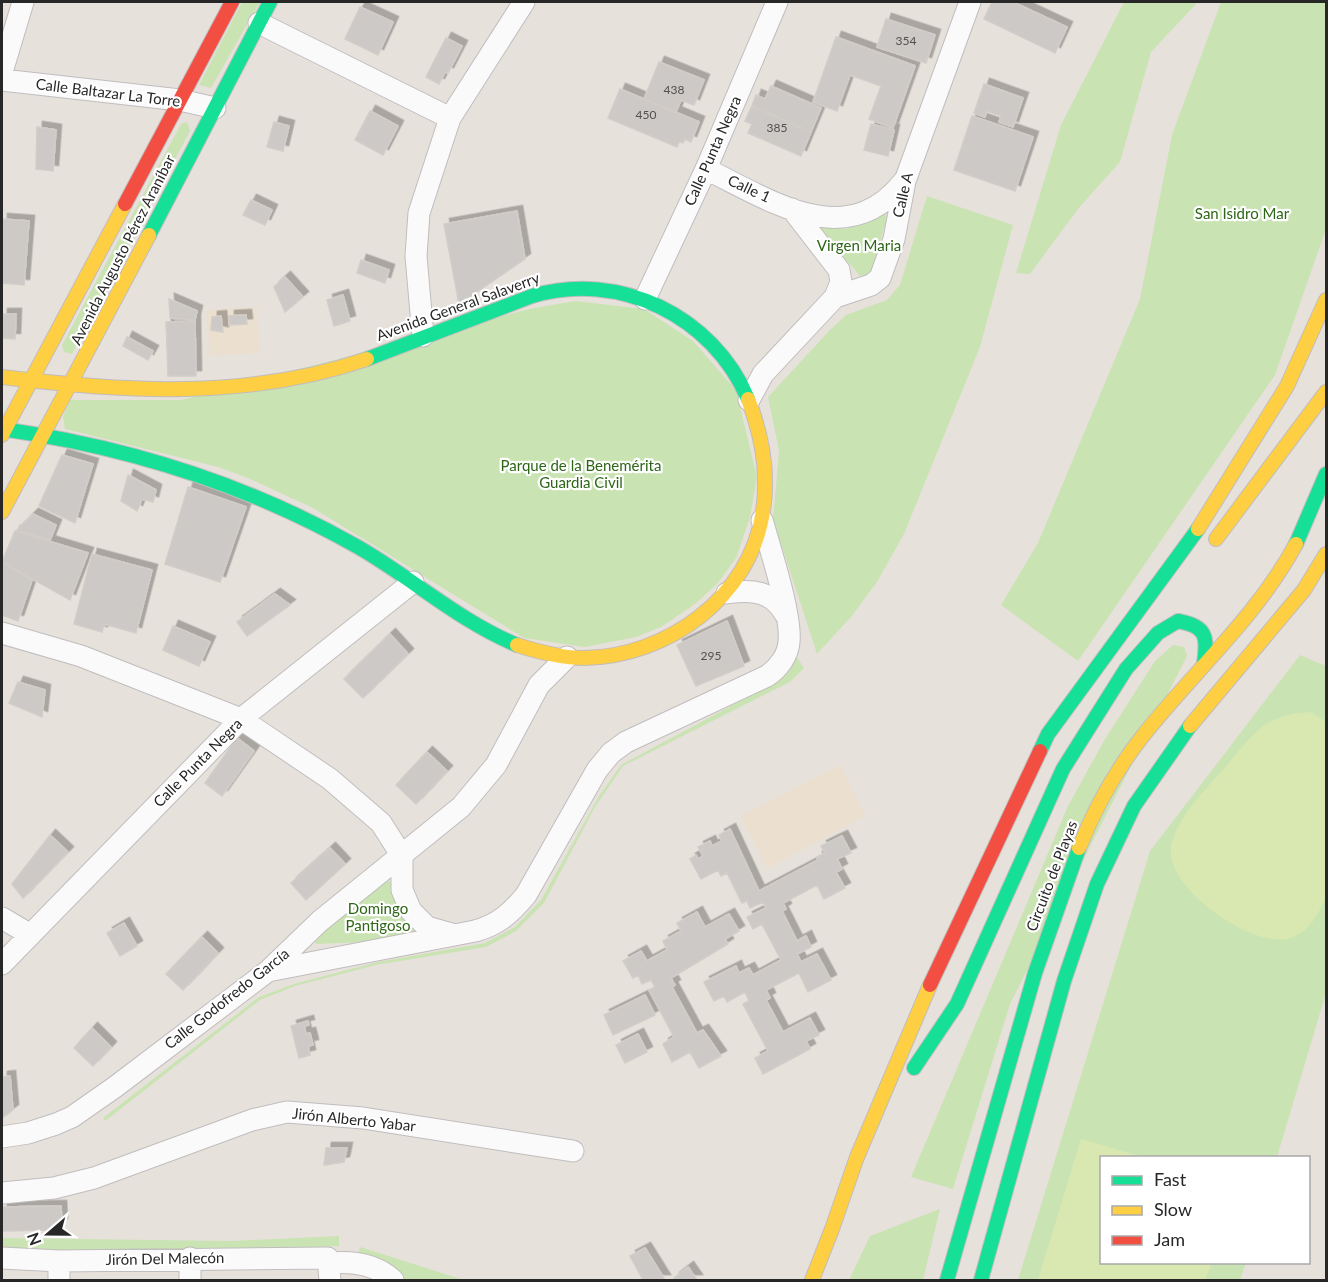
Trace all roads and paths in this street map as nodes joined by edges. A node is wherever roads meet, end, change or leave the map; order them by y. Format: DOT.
graph roads {
  1 [pos="23,2"];
  2 [pos="232,2"];
  3 [pos="270,2"];
  4 [pos="524,2"];
  5 [pos="777,2"];
  6 [pos="970,2"];
  7 [pos="259,23"];
  8 [pos="2,72"];
  9 [pos="2,80"];
  10 [pos="180,100"];
  11 [pos="215,108"];
  12 [pos="450,118"];
  13 [pos="706,169"];
  14 [pos="905,181"];
  15 [pos="792,209"];
  16 [pos="835,297"];
  17 [pos="645,299"];
  18 [pos="1326,300"];
  19 [pos="423,336"];
  20 [pos="2,377"];
  21 [pos="31,381"];
  22 [pos="72,384"];
  23 [pos="745,392"];
  24 [pos="1326,392"];
  25 [pos="2,431"];
  26 [pos="43,434"];
  27 [pos="1326,474"];
  28 [pos="2,512"];
  29 [pos="762,520"];
  30 [pos="1206,551"];
  31 [pos="1326,554"];
  32 [pos="413,582"];
  33 [pos="727,593"];
  34 [pos="786,615"];
  35 [pos="1148,624"];
  36 [pos="2,633"];
  37 [pos="531,650"];
  38 [pos="567,657"];
  39 [pos="1204,663"];
  40 [pos="539,685"];
  41 [pos="241,719"];
  42 [pos="1068,730"];
  43 [pos="1058,746"];
  44 [pos="1038,788"];
  45 [pos="1025,819"];
  46 [pos="402,856"];
  47 [pos="2,918"];
  48 [pos="29,934"];
  49 [pos="458,934"];
  50 [pos="2,963"];
  51 [pos="268,970"];
  52 [pos="888,1119"];
  53 [pos="2,1137"];
  54 [pos="573,1151"];
  55 [pos="2,1193"];
  56 [pos="832,1229"];
  57 [pos="2,1258"];
  58 [pos="190,1258"];
  59 [pos="329,1267"];
  60 [pos="59,1271"];
  61 [pos="190,1281"];
  62 [pos="393,1281"];
  63 [pos="812,1281"];
  64 [pos="947,1281"];
  65 [pos="981,1281"];
  1 -- 8 [label="street"];
  2 -- 10 [label="main road, Avenida Augusto Pérez Araníbar"];
  3 -- 7 [label="main road, Avenida Augusto Pérez Araníbar"];
  4 -- 12 [label="street"];
  5 -- 13 [label="street, Calle Punta Negra"];
  6 -- 14 [label="street, Calle A"];
  7 -- 11 [label="main road, Avenida Augusto Pérez Araníbar"];
  7 -- 12 [label="street"];
  9 -- 10 [label="street, Calle Baltazar La Torre"];
  10 -- 11 [label="street, Calle Baltazar La Torre"];
  10 -- 21 [label="main road, Avenida Augusto Pérez Araníbar"];
  11 -- 22 [label="main road, Avenida Augusto Pérez Araníbar"];
  12 -- 19 [label="street"];
  13 -- 15 [label="street, Calle 1"];
  13 -- 17 [label="street, Calle Punta Negra"];
  14 -- 15 [label="street, Calle 1"];
  14 -- 16 [label="street, Calle A"];
  15 -- 16 [label="street, Calle 1"];
  16 -- 23 [label="street, Calle A"];
  17 -- 19 [label="main road, Avenida General Salaverry"];
  17 -- 23 [label="main road, Avenida General Salaverry"];
  18 -- 56 [label="main road"];
  19 -- 22 [label="main road, Avenida General Salaverry"];
  20 -- 21 [label="main road, Avenida General Salaverry"];
  21 -- 22 [label="main road, Avenida General Salaverry"];
  21 -- 25 [label="main road, Avenida Augusto Pérez Araníbar"];
  22 -- 26 [label="main road, Avenida Augusto Pérez Araníbar"];
  23 -- 29 [label="main road, Avenida General Salaverry"];
  24 -- 30 [label="main road"];
  25 -- 26 [label="main road, Avenida General Salaverry"];
  26 -- 28 [label="main road, Avenida Augusto Pérez Araníbar"];
  26 -- 32 [label="main road, Avenida General Salaverry"];
  27 -- 39 [label="main road, Circuito de Playas"];
  29 -- 33 [label="main road, Avenida General Salaverry"];
  29 -- 34 [label="street"];
  31 -- 65 [label="main road"];
  32 -- 37 [label="main road, Avenida General Salaverry"];
  32 -- 41 [label="street, Calle Punta Negra"];
  33 -- 34 [label="street"];
  33 -- 38 [label="main road, Avenida General Salaverry"];
  34 -- 49 [label="street"];
  35 -- 42 [label="main road"];
  36 -- 41 [label="street"];
  37 -- 38 [label="main road, Avenida General Salaverry"];
  37 -- 40 [label="street"];
  38 -- 40 [label="street, Calle Godofredo García"];
  39 -- 45 [label="main road"];
  39 -- 64 [label="main road, Circuito de Playas"];
  40 -- 46 [label="street, Calle Godofredo García"];
  41 -- 46 [label="street"];
  41 -- 48 [label="street, Calle Punta Negra"];
  43 -- 44 [label="main road"];
  46 -- 49 [label="street"];
  46 -- 51 [label="street, Calle Godofredo García"];
  47 -- 48 [label="street"];
  48 -- 50 [label="street, Calle Punta Negra"];
  49 -- 51 [label="street"];
  51 -- 53 [label="street, Calle Godofredo García"];
  52 -- 56 [label="main road"];
  54 -- 55 [label="street, Jirón Alberto Yabar"];
  56 -- 63 [label="main road"];
  57 -- 60 [label="street, Jirón Del Malecón"];
  58 -- 59 [label="street, Jirón Del Malecón"];
  58 -- 60 [label="street, Jirón Del Malecón"];
  58 -- 61 [label="street"];
  59 -- 62 [label="street, Jirón Del Malecón"];
}
